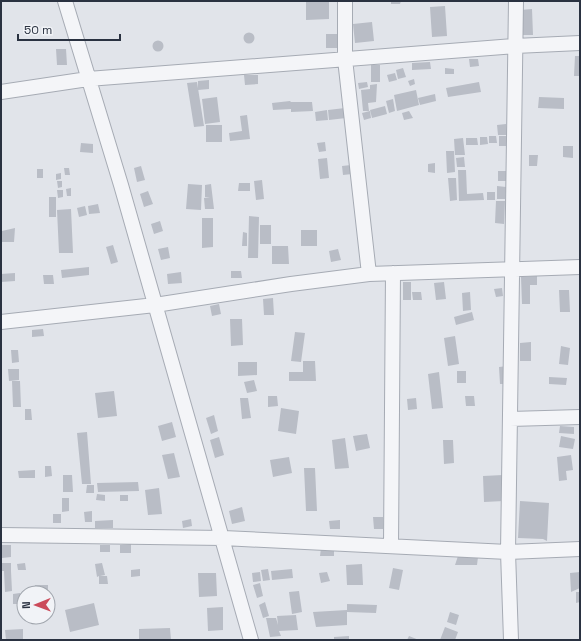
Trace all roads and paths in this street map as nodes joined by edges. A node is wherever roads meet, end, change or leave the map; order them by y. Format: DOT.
graph roads {
  1 [pos="65,1"];
  2 [pos="345,1"];
  3 [pos="516,1"];
  4 [pos="580,43"];
  5 [pos="515,46"];
  6 [pos="345,59"];
  7 [pos="88,79"];
  8 [pos="1,92"];
  9 [pos="580,267"];
  10 [pos="512,269"];
  11 [pos="393,273"];
  12 [pos="368,274"];
  13 [pos="155,305"];
  14 [pos="1,322"];
  15 [pos="580,417"];
  16 [pos="510,419"];
  17 [pos="1,535"];
  18 [pos="223,538"];
  19 [pos="391,546"];
  20 [pos="580,549"];
  21 [pos="508,552"];
  22 [pos="251,640"];
  23 [pos="511,640"];
  1 -- 7 [label="street"];
  2 -- 6 [label="street"];
  3 -- 5 [label="street"];
  4 -- 5 [label="street"];
  5 -- 6 [label="street"];
  5 -- 10 [label="street"];
  6 -- 7 [label="street"];
  6 -- 12 [label="street"];
  7 -- 8 [label="street"];
  7 -- 13 [label="street"];
  9 -- 10 [label="street"];
  10 -- 11 [label="street"];
  10 -- 16 [label="street"];
  11 -- 12 [label="street"];
  11 -- 19 [label="street"];
  12 -- 13 [label="street"];
  13 -- 14 [label="street"];
  13 -- 18 [label="street"];
  15 -- 16 [label="street"];
  16 -- 21 [label="street"];
  17 -- 18 [label="street"];
  18 -- 19 [label="street"];
  18 -- 22 [label="street"];
  19 -- 21 [label="street"];
  20 -- 21 [label="street"];
  21 -- 23 [label="street"];
}
